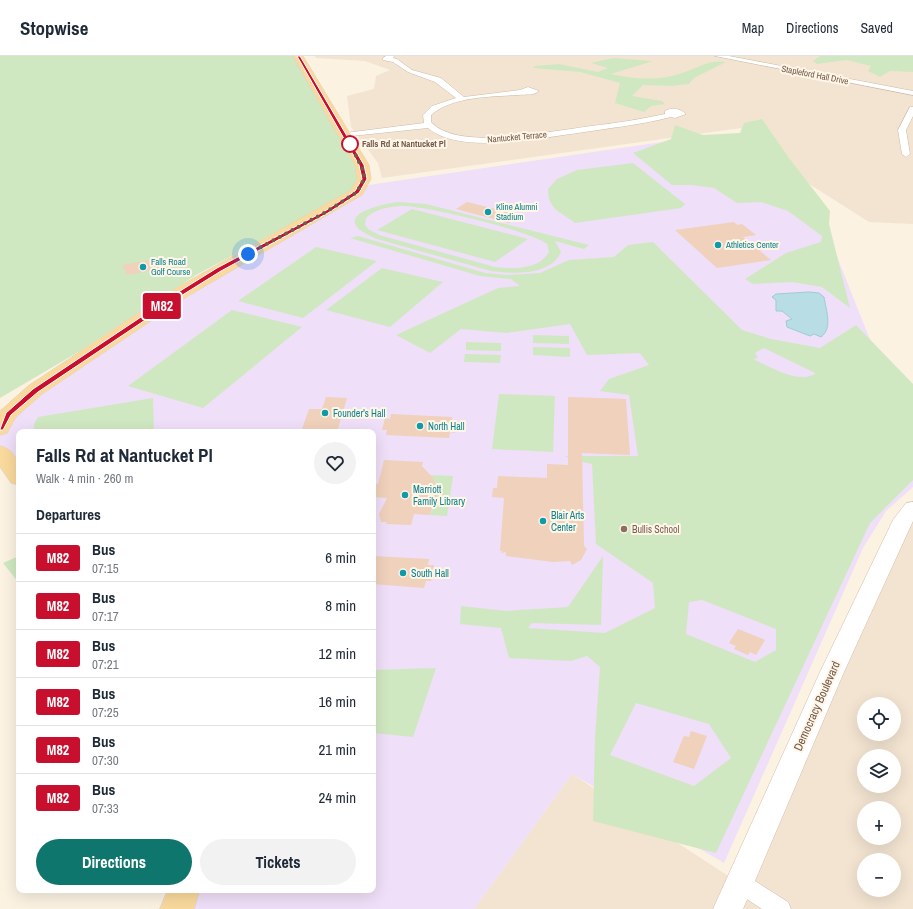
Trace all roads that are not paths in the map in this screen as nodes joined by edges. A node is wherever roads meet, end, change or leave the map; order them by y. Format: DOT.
graph roads {
  1 [pos="298,56"];
  2 [pos="718,56"];
  3 [pos="393,57"];
  4 [pos="524,92"];
  5 [pos="913,93"];
  6 [pos="462,99"];
  7 [pos="913,109"];
  8 [pos="671,115"];
  9 [pos="429,126"];
  10 [pos="345,135"];
  11 [pos="904,156"];
  12 [pos="913,161"];
  13 [pos="1,424"];
  14 [pos="0,452"];
  15 [pos="16,474"];
  16 [pos="913,508"];
  17 [pos="740,883"];
  18 [pos="183,893"];
  19 [pos="177,909"];
  20 [pos="728,909"];
  21 [pos="780,909"];
  1 -- 10 [label="main road"];
  2 -- 5 [label="street, Stapleford Hall Drive"];
  3 -- 6 [label="street"];
  4 -- 6 [label="street"];
  6 -- 9 [label="street"];
  7 -- 11 [label="street"];
  8 -- 9 [label="street, Nantucket Terrace"];
  9 -- 10 [label="street"];
  10 -- 13 [label="main road"];
  11 -- 12 [label="street"];
  14 -- 15 [label="main road"];
  16 -- 17 [label="main road, Democracy Boulevard"];
  17 -- 20 [label="main road, Democracy Boulevard"];
  17 -- 21 [label="street"];
  18 -- 19 [label="main road"];
}
